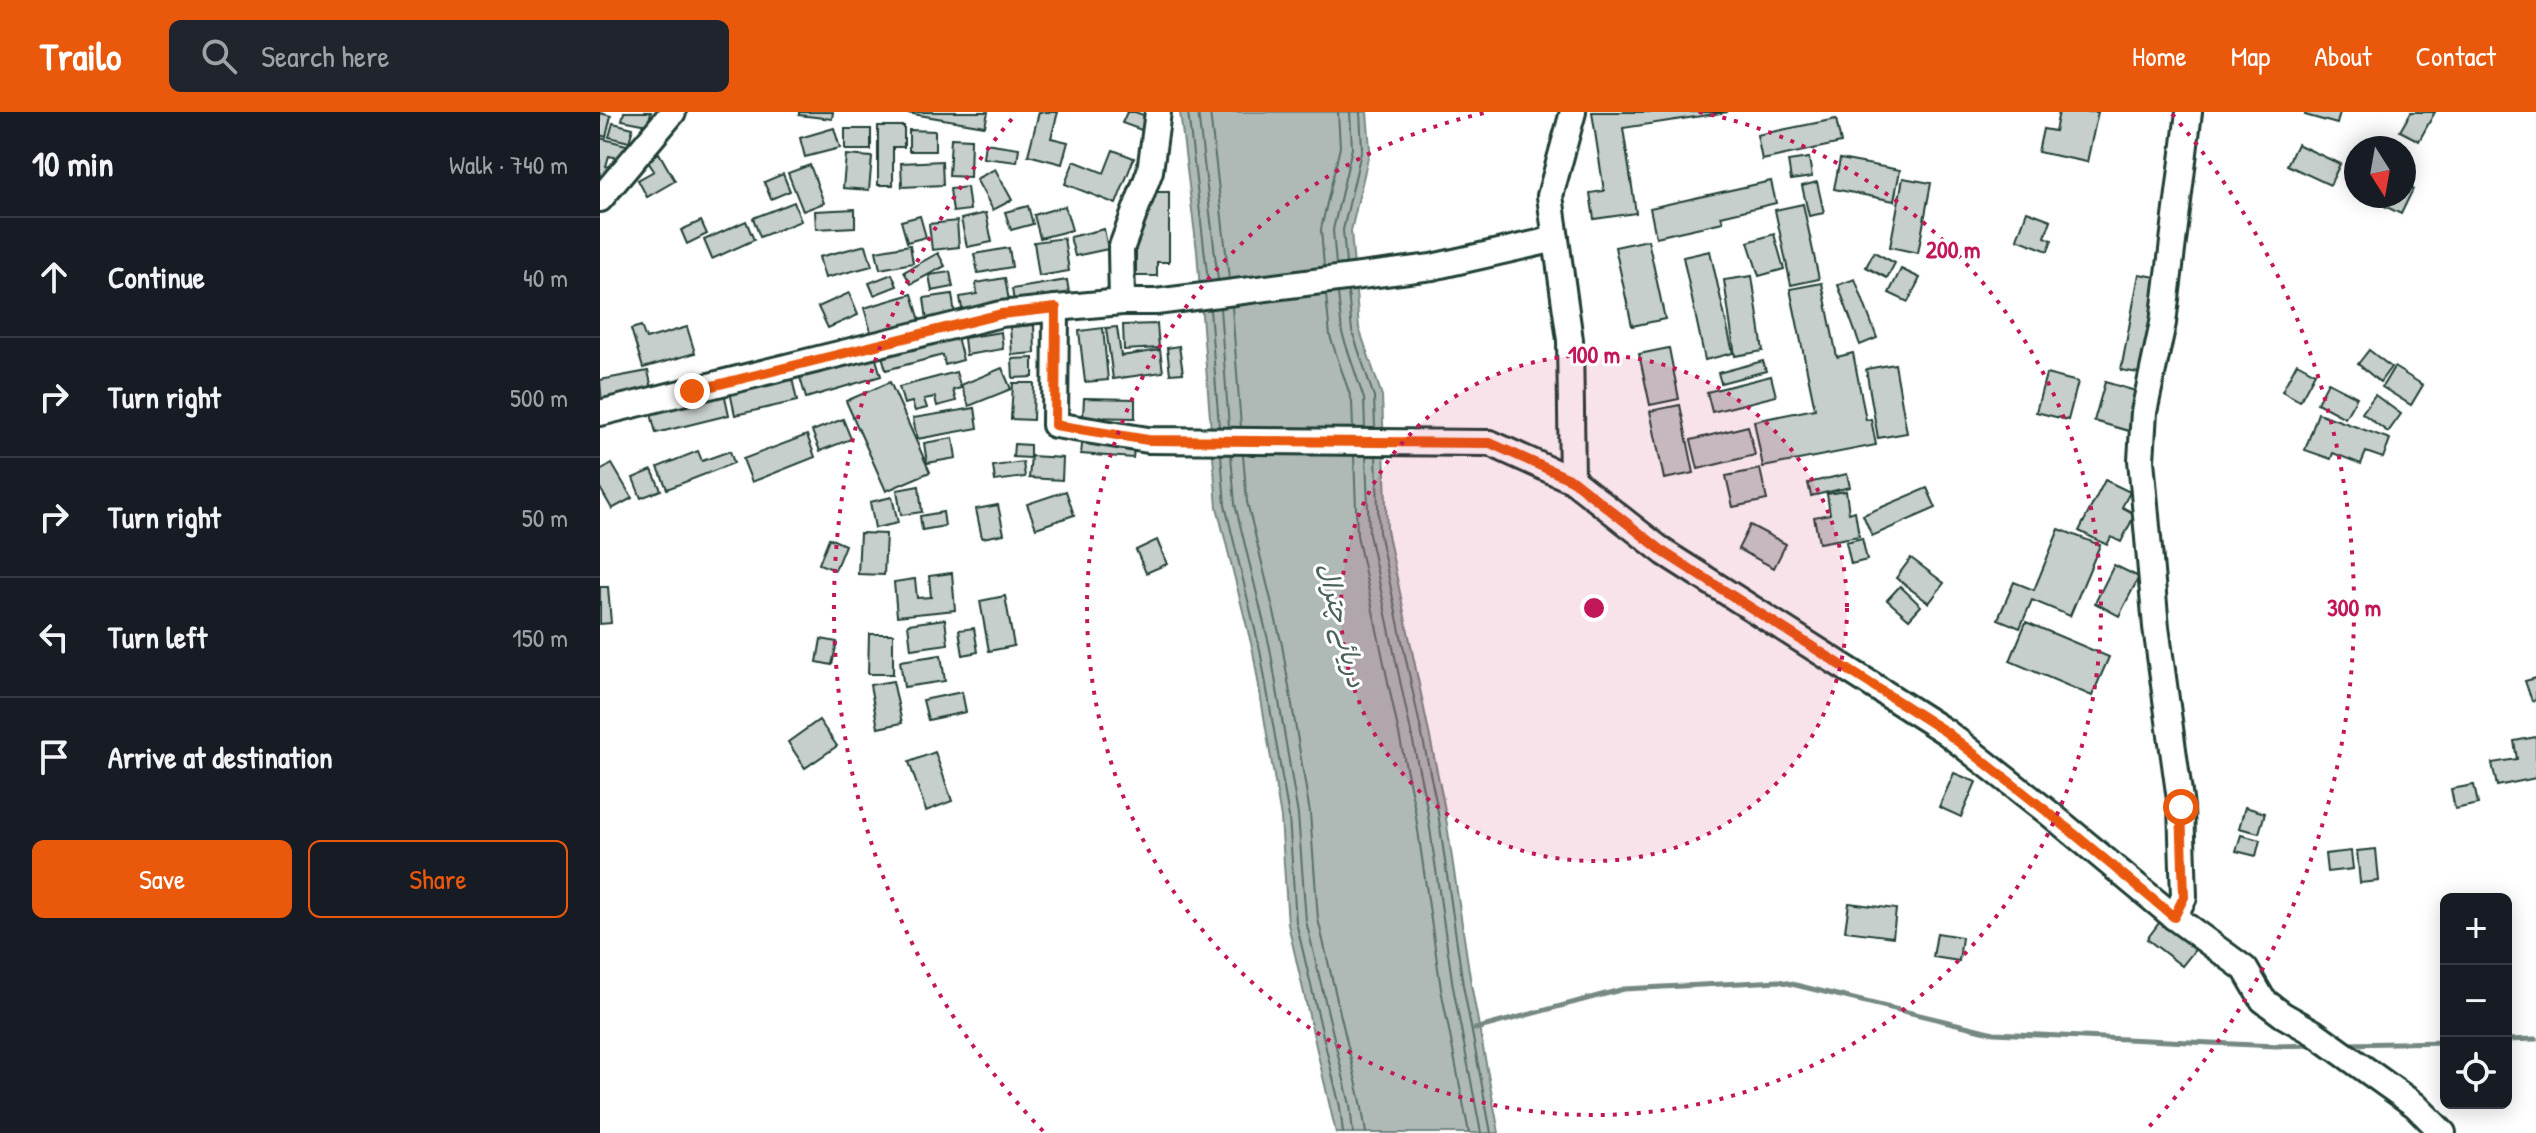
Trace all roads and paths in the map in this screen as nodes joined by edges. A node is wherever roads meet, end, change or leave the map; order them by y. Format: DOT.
graph roads {
  1 [pos="673,112"];
  2 [pos="1158,112"];
  3 [pos="1573,112"];
  4 [pos="2189,112"];
  5 [pos="600,199"];
  6 [pos="1556,239"];
  7 [pos="1122,302"];
  8 [pos="1056,308"];
  9 [pos="600,413"];
  10 [pos="1572,480"];
  11 [pos="2174,917"];
  12 [pos="2443,1133"];
  1 -- 5 [label="street"];
  2 -- 7 [label="street"];
  3 -- 6 [label="street"];
  4 -- 11 [label="street"];
  6 -- 7 [label="street"];
  6 -- 10 [label="street"];
  7 -- 8 [label="street"];
  8 -- 9 [label="street"];
  8 -- 10 [label="street"];
  10 -- 11 [label="street"];
  11 -- 12 [label="street"];
}
